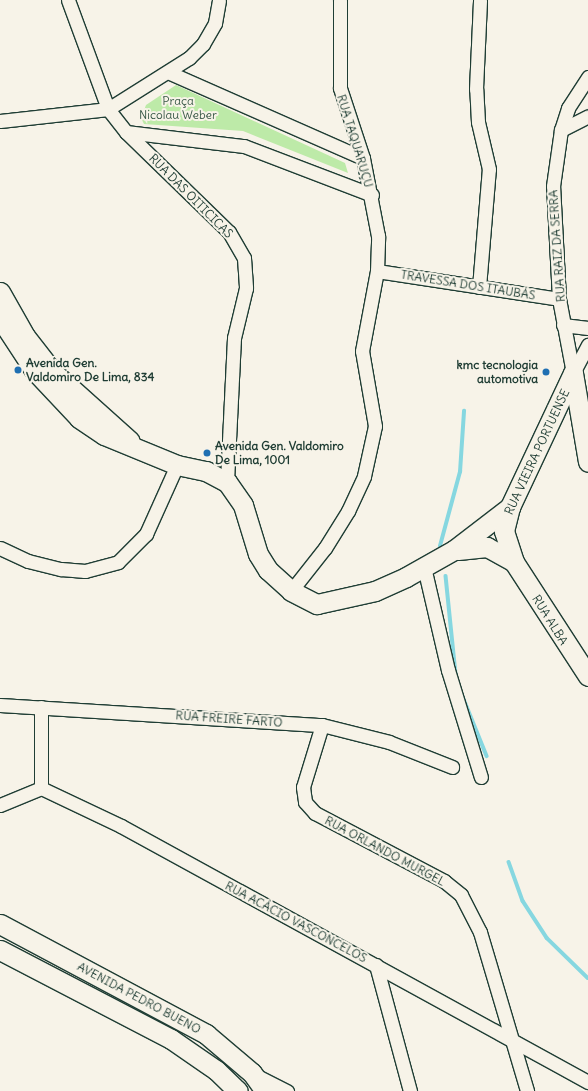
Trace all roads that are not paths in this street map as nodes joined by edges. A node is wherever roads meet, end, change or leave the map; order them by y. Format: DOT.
graph roads {
  1 [pos="68,0"];
  2 [pos="219,0"];
  3 [pos="340,0"];
  4 [pos="480,0"];
  5 [pos="170,73"];
  6 [pos="588,77"];
  7 [pos="108,109"];
  8 [pos="588,116"];
  9 [pos="0,121"];
  10 [pos="561,130"];
  11 [pos="126,132"];
  12 [pos="363,158"];
  13 [pos="372,195"];
  14 [pos="377,272"];
  15 [pos="479,287"];
  16 [pos="0,292"];
  17 [pos="559,299"];
  18 [pos="0,318"];
  19 [pos="563,325"];
  20 [pos="588,328"];
  21 [pos="588,345"];
  22 [pos="573,373"];
  23 [pos="578,401"];
  24 [pos="558,405"];
  25 [pos="140,450"];
  26 [pos="588,462"];
  27 [pos="177,465"];
  28 [pos="227,482"];
  29 [pos="510,507"];
  30 [pos="0,548"];
  31 [pos="454,550"];
  32 [pos="514,562"];
  33 [pos="424,567"];
  34 [pos="291,591"];
  35 [pos="588,650"];
  36 [pos="569,651"];
  37 [pos="588,676"];
  38 [pos="0,705"];
  39 [pos="41,707"];
  40 [pos="322,725"];
  41 [pos="452,767"];
  42 [pos="481,777"];
  43 [pos="41,788"];
  44 [pos="0,806"];
  45 [pos="0,924"];
  46 [pos="0,950"];
  47 [pos="376,965"];
  48 [pos="513,1040"];
  49 [pos="252,1073"];
  50 [pos="588,1082"];
  51 [pos="238,1091"];
  52 [pos="265,1091"];
  53 [pos="287,1091"];
  54 [pos="410,1091"];
  55 [pos="527,1091"];
  1 -- 7 [label="street, RUA DAS OITICICAS"];
  2 -- 5 [label="street"];
  3 -- 12 [label="street, RUA TAQUARUÇU"];
  4 -- 15 [label="street"];
  5 -- 7 [label="street"];
  5 -- 12 [label="street"];
  6 -- 10 [label="street, RUA RAIZ DA SERRA"];
  7 -- 9 [label="street"];
  7 -- 11 [label="street, RUA DAS OITICICAS"];
  8 -- 10 [label="street"];
  10 -- 17 [label="street, RUA RAIZ DA SERRA"];
  11 -- 13 [label="street"];
  11 -- 28 [label="street, RUA DAS OITICICAS"];
  12 -- 13 [label="street, RUA TAQUARUÇU"];
  13 -- 14 [label="street, RUA TAQUARUÇU"];
  14 -- 15 [label="street, TRAVESSA DOS ITAUBÁS"];
  14 -- 34 [label="street, RUA TAQUARUÇU"];
  15 -- 17 [label="street, TRAVESSA DOS ITAUBÁS"];
  16 -- 25 [label="street"];
  17 -- 19 [label="street, RUA RAIZ DA SERRA"];
  18 -- 25 [label="street"];
  19 -- 20 [label="street"];
  19 -- 22 [label="street, RUA RAIZ DA SERRA"];
  21 -- 22 [label="street, RUA VIEIRA PORTUENSE"];
  22 -- 23 [label="street"];
  22 -- 24 [label="street, RUA VIEIRA PORTUENSE"];
  23 -- 24 [label="street"];
  23 -- 26 [label="street"];
  24 -- 29 [label="street, RUA VIEIRA PORTUENSE"];
  25 -- 27 [label="street"];
  27 -- 28 [label="street"];
  27 -- 30 [label="street"];
  28 -- 34 [label="street"];
  29 -- 31 [label="street"];
  29 -- 32 [label="street, RUA VIEIRA PORTUENSE"];
  31 -- 32 [label="street"];
  31 -- 33 [label="street"];
  32 -- 36 [label="street, RUA ALBA"];
  33 -- 34 [label="street"];
  33 -- 42 [label="street"];
  35 -- 36 [label="street"];
  36 -- 37 [label="street, RUA ALBA"];
  38 -- 39 [label="street, RUA FREIRE FARTO"];
  39 -- 40 [label="street, RUA FREIRE FARTO"];
  39 -- 43 [label="street"];
  40 -- 41 [label="street, RUA FREIRE FARTO"];
  40 -- 48 [label="street, RUA ORLANDO MURGEL"];
  43 -- 44 [label="street"];
  43 -- 47 [label="street, RUA ACÁCIO VASCONCELOS"];
  45 -- 49 [label="street, AVENIDA PEDRO BUENO"];
  46 -- 51 [label="street, AVENIDA PEDRO BUENO"];
  47 -- 48 [label="street, RUA ACÁCIO VASCONCELOS"];
  47 -- 54 [label="street"];
  48 -- 50 [label="street, RUA ACÁCIO VASCONCELOS"];
  48 -- 55 [label="street, RUA ORLANDO MURGEL"];
  49 -- 52 [label="street, AVENIDA PEDRO BUENO"];
  49 -- 53 [label="street"];
}
